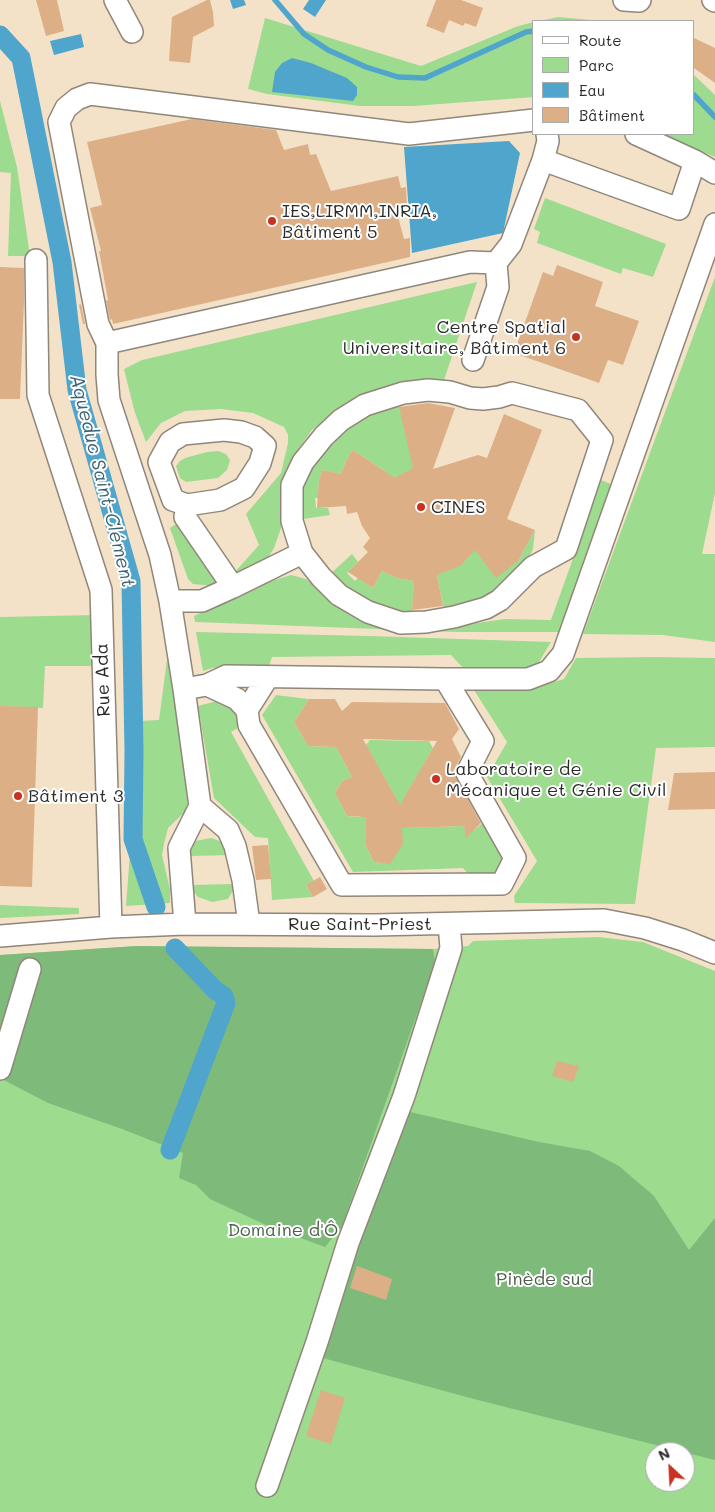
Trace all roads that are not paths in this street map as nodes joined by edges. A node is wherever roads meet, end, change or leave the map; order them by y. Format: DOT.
graph roads {
  1 [pos="115,0"];
  2 [pos="624,0"];
  3 [pos="640,0"];
  4 [pos="132,32"];
  5 [pos="532,120"];
  6 [pos="547,135"];
  7 [pos="638,135"];
  8 [pos="543,160"];
  9 [pos="695,161"];
  10 [pos="715,173"];
  11 [pos="715,224"];
  12 [pos="36,260"];
  13 [pos="496,263"];
  14 [pos="107,343"];
  15 [pos="473,360"];
  16 [pos="180,503"];
  17 [pos="150,522"];
  18 [pos="302,553"];
  19 [pos="233,587"];
  20 [pos="170,602"];
  21 [pos="268,677"];
  22 [pos="446,679"];
  23 [pos="207,685"];
  24 [pos="184,689"];
  25 [pos="247,710"];
  26 [pos="200,806"];
  27 [pos="185,924"];
  28 [pos="249,924"];
  29 [pos="449,924"];
  30 [pos="111,927"];
  31 [pos="0,936"];
  32 [pos="715,954"];
  33 [pos="30,969"];
  34 [pos="0,1069"];
  35 [pos="267,1486"];
  1 -- 4 [label="street"];
  2 -- 3 [label="street"];
  5 -- 14 [label="street"];
  6 -- 8 [label="street"];
  7 -- 9 [label="street"];
  8 -- 9 [label="street"];
  8 -- 13 [label="street"];
  9 -- 10 [label="street"];
  11 -- 22 [label="street"];
  12 -- 30 [label="street, Rue Ada"];
  13 -- 14 [label="street"];
  13 -- 15 [label="street"];
  14 -- 17 [label="street"];
  16 -- 16 [label="street"];
  16 -- 17 [label="street"];
  16 -- 19 [label="street"];
  17 -- 20 [label="street"];
  18 -- 18 [label="street"];
  18 -- 19 [label="street"];
  19 -- 20 [label="street"];
  20 -- 24 [label="street"];
  21 -- 22 [label="street"];
  21 -- 23 [label="street"];
  21 -- 25 [label="street"];
  22 -- 25 [label="street"];
  23 -- 24 [label="street"];
  23 -- 25 [label="street"];
  24 -- 26 [label="street"];
  26 -- 27 [label="street"];
  26 -- 28 [label="street"];
  27 -- 28 [label="street, Rue Saint-Priest"];
  27 -- 30 [label="street, Rue Saint-Priest"];
  28 -- 29 [label="street, Rue Saint-Priest"];
  29 -- 32 [label="street, Rue Saint-Priest"];
  29 -- 35 [label="street"];
  30 -- 31 [label="street, Rue Saint-Priest"];
  33 -- 34 [label="street"];
}
